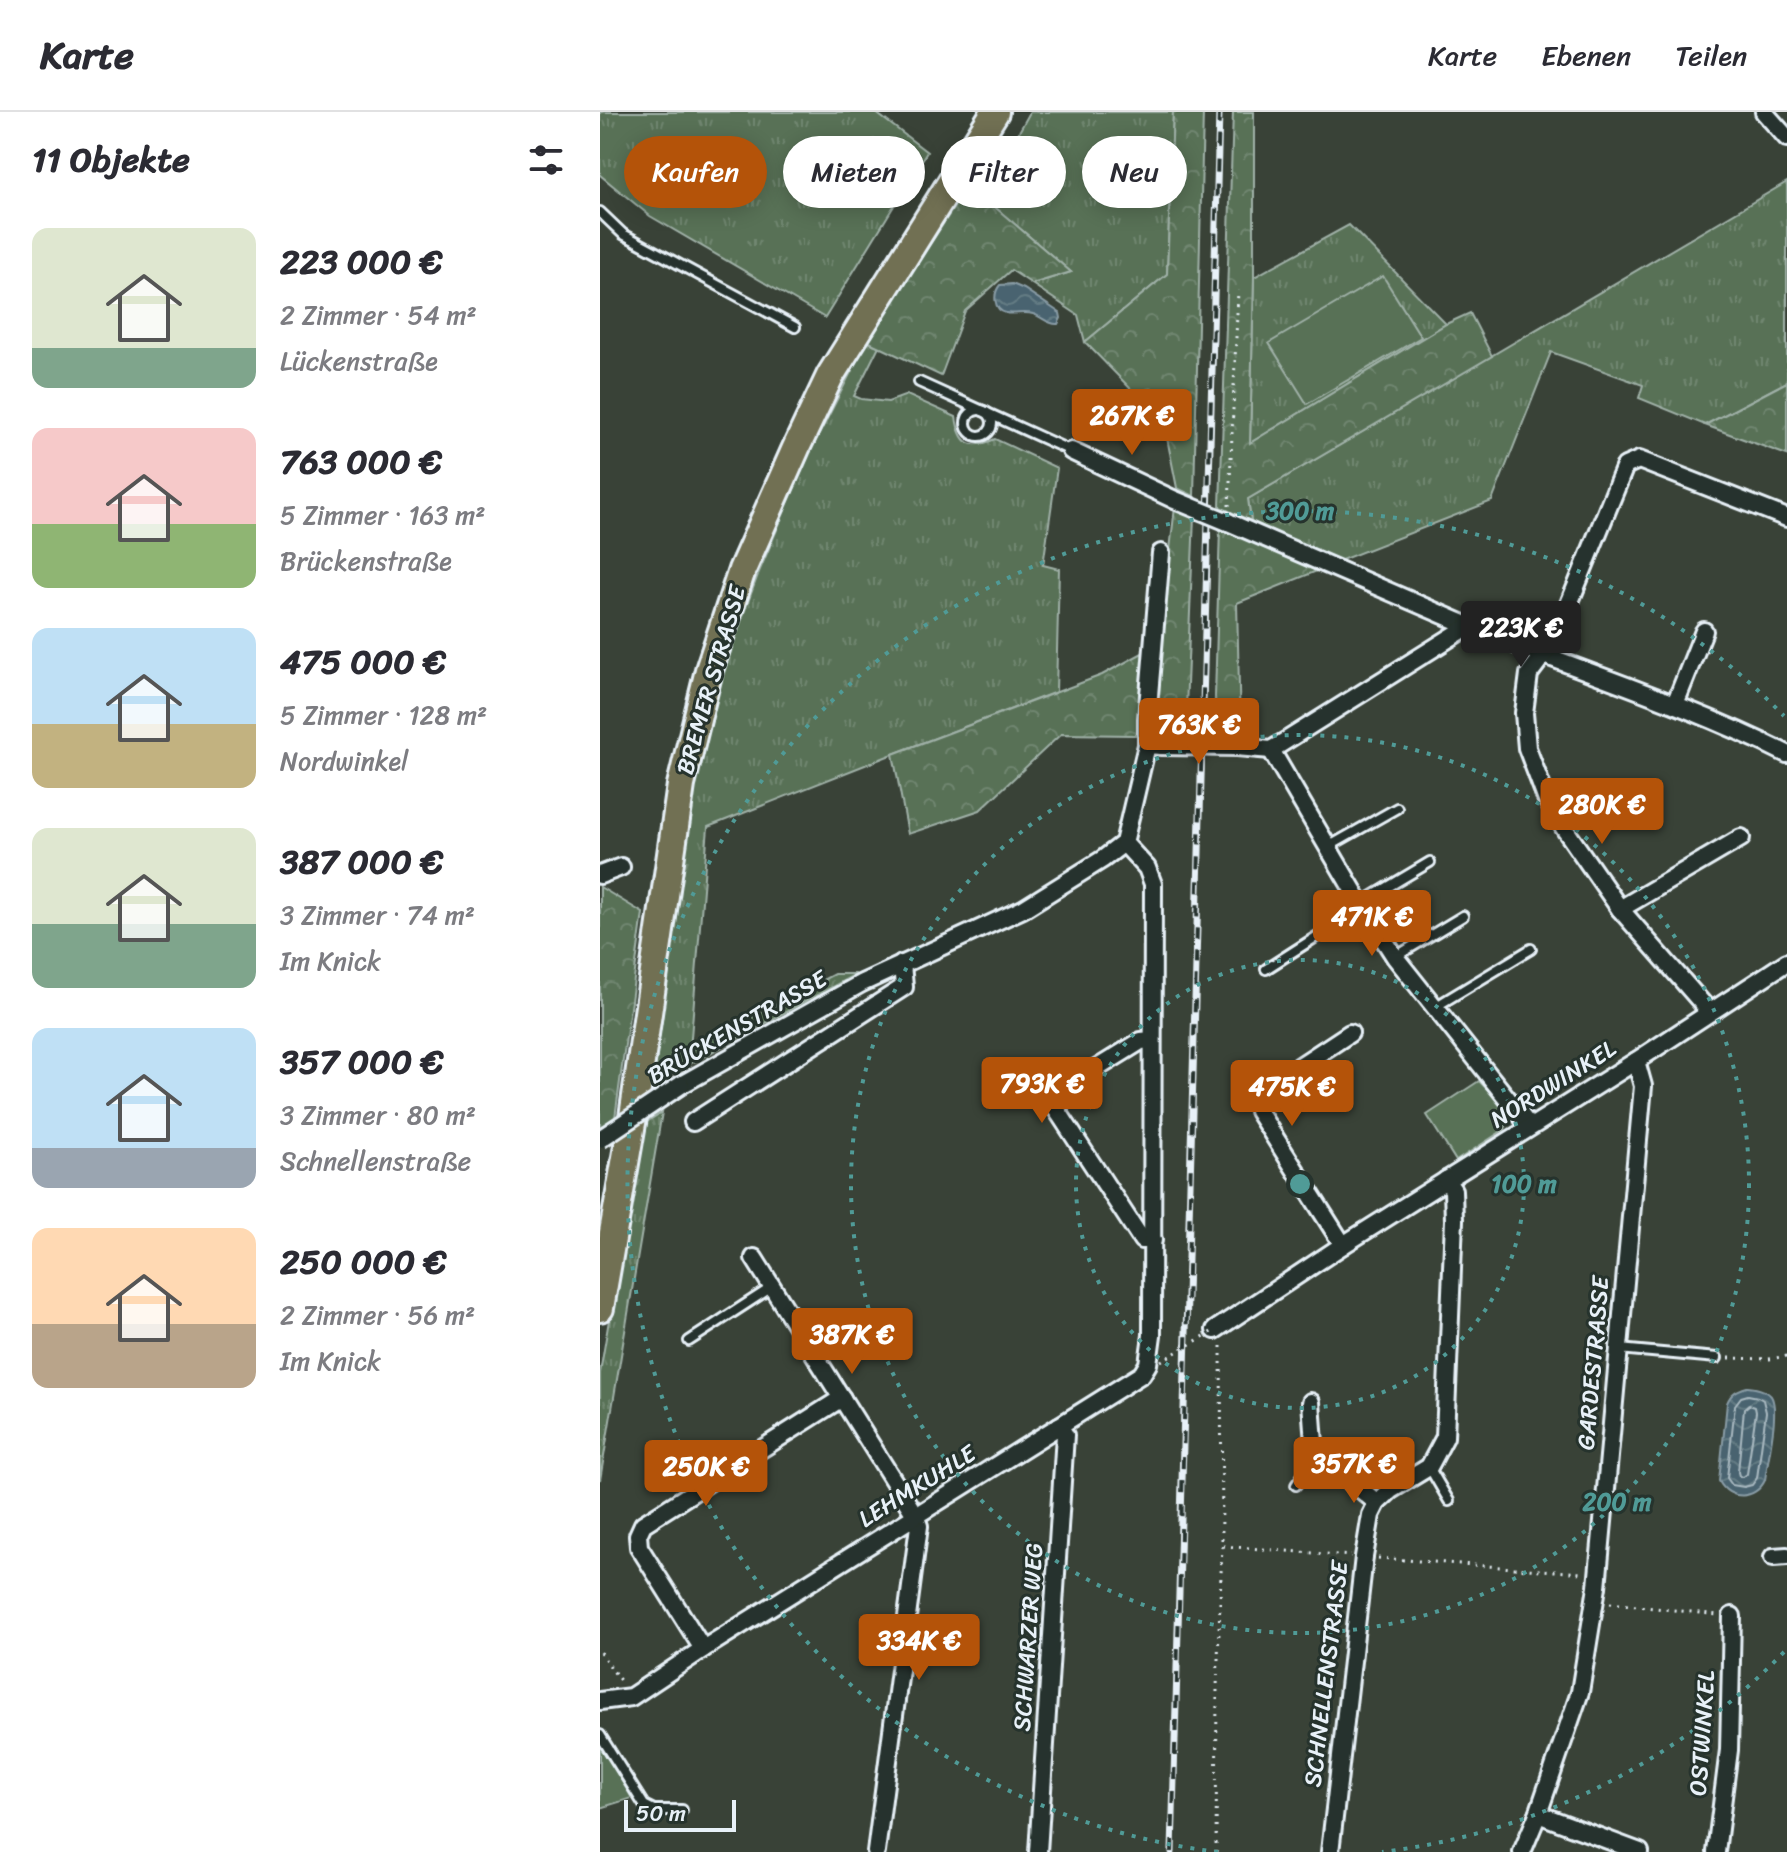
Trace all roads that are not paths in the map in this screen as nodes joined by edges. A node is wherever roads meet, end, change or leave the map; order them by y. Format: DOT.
graph roads {
  1 [pos="995,112"];
  2 [pos="1764,112"];
  3 [pos="1787,138"];
  4 [pos="600,212"];
  5 [pos="795,327"];
  6 [pos="919,382"];
  7 [pos="1071,451"];
  8 [pos="1787,518"];
  9 [pos="1161,553"];
  10 [pos="1469,626"];
  11 [pos="1704,631"];
  12 [pos="1543,656"];
  13 [pos="1675,704"];
  14 [pos="1154,746"];
  15 [pos="1271,750"];
  16 [pos="1787,754"];
  17 [pos="1397,808"];
  18 [pos="1741,838"];
  19 [pos="1124,843"];
  20 [pos="1328,847"];
  21 [pos="1430,862"];
  22 [pos="621,867"];
  23 [pos="600,875"];
  24 [pos="1362,905"];
  25 [pos="1620,909"];
  26 [pos="1463,916"];
  27 [pos="1531,949"];
  28 [pos="1395,957"];
  29 [pos="1787,962"];
  30 [pos="902,964"];
  31 [pos="1266,969"];
  32 [pos="1435,1007"];
  33 [pos="1710,1012"];
  34 [pos="1350,1033"];
  35 [pos="1152,1040"];
  36 [pos="1636,1061"];
  37 [pos="693,1122"];
  38 [pos="1530,1127"];
  39 [pos="600,1139"];
  40 [pos="1446,1180"];
  41 [pos="1153,1240"];
  42 [pos="1343,1245"];
  43 [pos="754,1258"];
  44 [pos="772,1287"];
  45 [pos="600,1308"];
  46 [pos="1218,1328"];
  47 [pos="689,1341"];
  48 [pos="1619,1349"];
  49 [pos="1717,1358"];
  50 [pos="842,1398"];
  51 [pos="1311,1402"];
  52 [pos="1059,1426"];
  53 [pos="1318,1454"];
  54 [pos="1429,1467"];
  55 [pos="1296,1485"];
  56 [pos="1449,1501"];
  57 [pos="1377,1503"];
  58 [pos="915,1515"];
  59 [pos="1732,1616"];
  60 [pos="703,1649"];
  61 [pos="600,1701"];
  62 [pos="600,1735"];
  63 [pos="682,1810"];
  64 [pos="1538,1814"];
  65 [pos="876,1852"];
  66 [pos="1038,1852"];
  67 [pos="1330,1852"];
  68 [pos="1522,1852"];
  69 [pos="1640,1852"];
  70 [pos="1716,1852"];
  1 -- 45 [label="main road, BREMER STRASSE"];
  2 -- 3 [label="street"];
  4 -- 5 [label="lane"];
  6 -- 7 [label="lane"];
  7 -- 10 [label="street, bridge"];
  8 -- 12 [label="street"];
  9 -- 14 [label="street"];
  10 -- 12 [label="street"];
  10 -- 15 [label="street"];
  11 -- 13 [label="street"];
  12 -- 13 [label="street"];
  12 -- 25 [label="street"];
  13 -- 16 [label="street"];
  14 -- 15 [label="street, bridge"];
  14 -- 19 [label="street"];
  15 -- 20 [label="street"];
  17 -- 20 [label="lane"];
  18 -- 25 [label="street"];
  19 -- 30 [label="street, BRÜCKENSTRASSE"];
  19 -- 35 [label="street, LEHMKUHLE"];
  20 -- 24 [label="street"];
  21 -- 24 [label="lane"];
  22 -- 23 [label="street"];
  24 -- 28 [label="street"];
  24 -- 31 [label="lane"];
  25 -- 33 [label="street"];
  26 -- 28 [label="lane"];
  27 -- 32 [label="lane"];
  28 -- 32 [label="street"];
  29 -- 33 [label="street, NORDWINKEL"];
  30 -- 37 [label="street"];
  30 -- 39 [label="street, BRÜCKENSTRASSE, bridge"];
  32 -- 38 [label="street"];
  33 -- 36 [label="street, NORDWINKEL"];
  34 -- 42 [label="street"];
  35 -- 41 [label="street, LEHMKUHLE"];
  35 -- 41 [label="street"];
  36 -- 38 [label="street, NORDWINKEL"];
  36 -- 48 [label="street, GARDESTRASSE"];
  38 -- 40 [label="street, NORDWINKEL"];
  40 -- 42 [label="street, NORDWINKEL"];
  40 -- 54 [label="street"];
  41 -- 52 [label="street, LEHMKUHLE"];
  42 -- 46 [label="street, NORDWINKEL"];
  43 -- 44 [label="street"];
  44 -- 47 [label="lane"];
  44 -- 50 [label="street"];
  48 -- 49 [label="lane"];
  48 -- 64 [label="street, GARDESTRASSE"];
  50 -- 58 [label="street"];
  50 -- 60 [label="street"];
  51 -- 53 [label="street"];
  52 -- 58 [label="street, LEHMKUHLE"];
  52 -- 66 [label="street, SCHWARZER WEG"];
  53 -- 55 [label="lane"];
  53 -- 57 [label="street"];
  54 -- 56 [label="lane"];
  54 -- 57 [label="street"];
  57 -- 67 [label="street, SCHNELLENSTRASSE"];
  58 -- 60 [label="street, LEHMKUHLE"];
  58 -- 65 [label="street"];
  59 -- 70 [label="street, OSTWINKEL"];
  60 -- 61 [label="street, LEHMKUHLE"];
  62 -- 63 [label="lane"];
  64 -- 68 [label="street, GARDESTRASSE"];
  64 -- 69 [label="street"];
}
